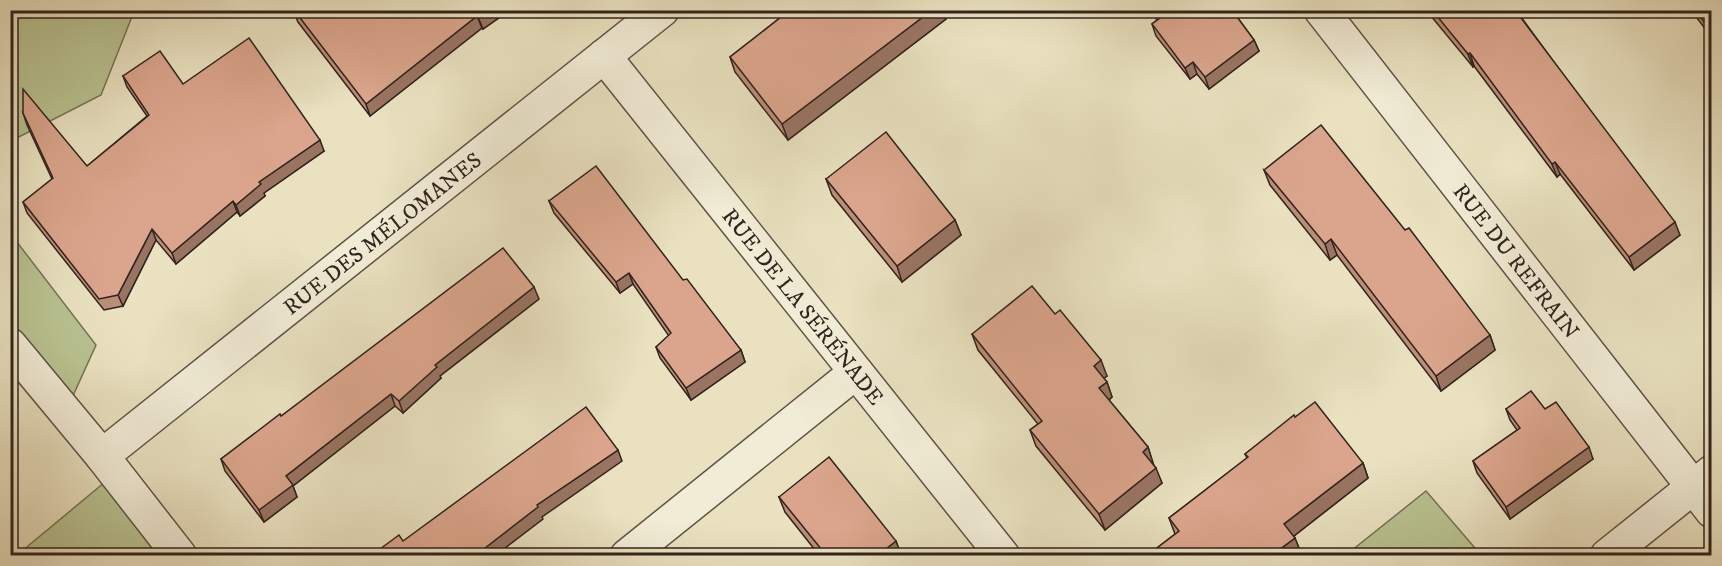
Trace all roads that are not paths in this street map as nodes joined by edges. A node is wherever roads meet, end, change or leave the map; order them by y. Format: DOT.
graph roads {
  1 [pos="662,10"];
  2 [pos="1321,10"];
  3 [pos="604,56"];
  4 [pos="10,345"];
  5 [pos="856,372"];
  6 [pos="102,456"];
  7 [pos="1705,490"];
  8 [pos="180,555"];
  9 [pos="627,555"];
  10 [pos="1003,555"];
  11 [pos="1607,555"];
  1 -- 3 [label="street, RUE DES MÉLOMANES"];
  2 -- 7 [label="street, RUE DU REFRAIN"];
  3 -- 5 [label="street, RUE DE LA SÉRÉNADE"];
  3 -- 6 [label="street, RUE DES MÉLOMANES"];
  4 -- 6 [label="street"];
  5 -- 9 [label="street"];
  5 -- 10 [label="street, RUE DE LA SÉRÉNADE"];
  6 -- 8 [label="street"];
  7 -- 11 [label="street"];
}
